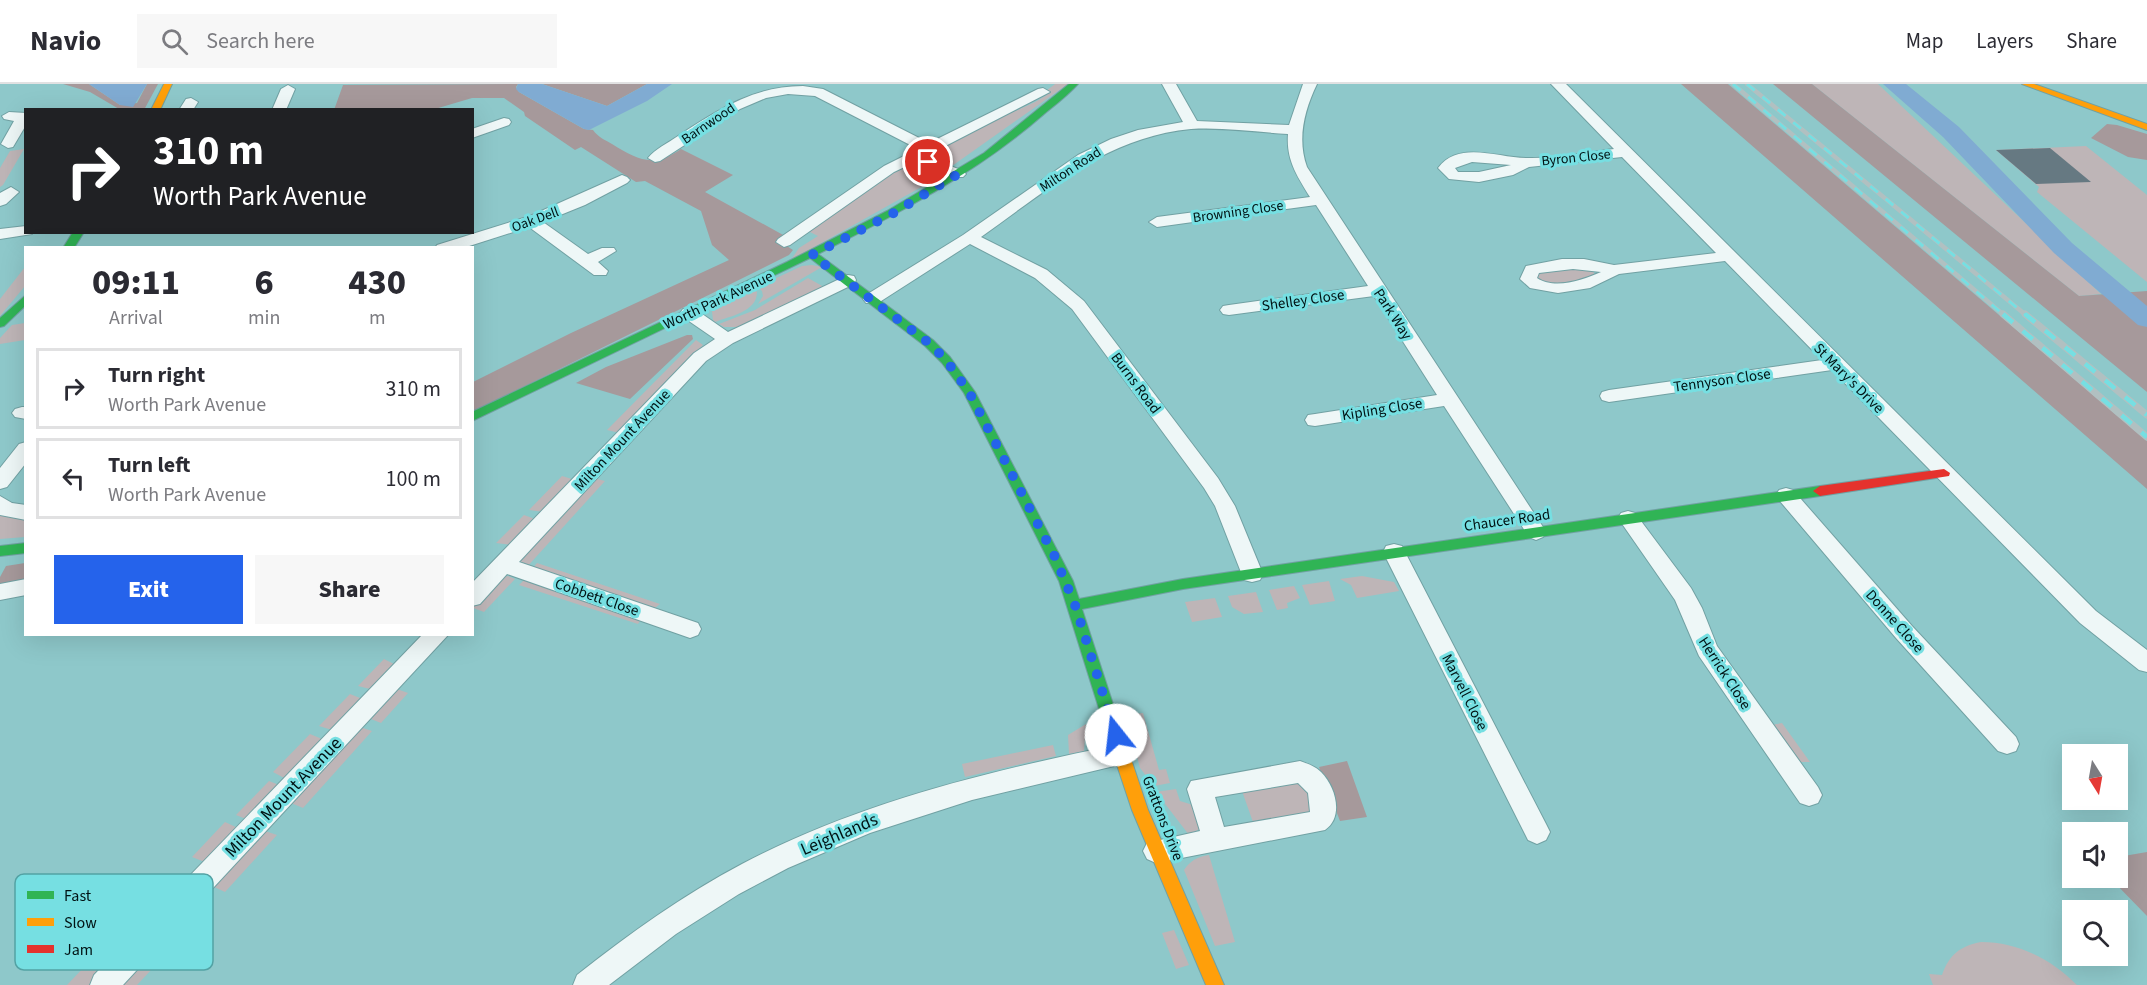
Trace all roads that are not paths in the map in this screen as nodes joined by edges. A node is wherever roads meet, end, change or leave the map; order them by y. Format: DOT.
graph roads {
  1 [pos="168,84"];
  2 [pos="1074,84"];
  3 [pos="1169,84"];
  4 [pos="1310,84"];
  5 [pos="1558,84"];
  6 [pos="2026,84"];
  7 [pos="288,89"];
  8 [pos="1043,92"];
  9 [pos="156,108"];
  10 [pos="280,108"];
  11 [pos="9,116"];
  12 [pos="504,122"];
  13 [pos="1192,125"];
  14 [pos="2147,127"];
  15 [pos="1296,130"];
  16 [pos="485,134"];
  17 [pos="24,143"];
  18 [pos="927,148"];
  19 [pos="4,151"];
  20 [pos="1625,152"];
  21 [pos="913,156"];
  22 [pos="655,158"];
  23 [pos="1526,163"];
  24 [pos="958,174"];
  25 [pos="622,180"];
  26 [pos="585,183"];
  27 [pos="599,192"];
  28 [pos="1320,200"];
  29 [pos="531,221"];
  30 [pos="1157,222"];
  31 [pos="24,231"];
  32 [pos="0,234"];
  33 [pos="468,237"];
  34 [pos="969,238"];
  35 [pos="784,242"];
  36 [pos="448,246"];
  37 [pos="608,251"];
  38 [pos="812,255"];
  39 [pos="1729,256"];
  40 [pos="1614,270"];
  41 [pos="848,280"];
  42 [pos="1378,290"];
  43 [pos="872,299"];
  44 [pos="24,300"];
  45 [pos="1229,310"];
  46 [pos="689,313"];
  47 [pos="0,324"];
  48 [pos="726,339"];
  49 [pos="1835,364"];
  50 [pos="1609,396"];
  51 [pos="1450,399"];
  52 [pos="474,416"];
  53 [pos="1315,420"];
  54 [pos="24,452"];
  55 [pos="1944,473"];
  56 [pos="0,482"];
  57 [pos="1786,495"];
  58 [pos="0,503"];
  59 [pos="24,513"];
  60 [pos="1628,518"];
  61 [pos="1536,532"];
  62 [pos="24,548"];
  63 [pos="0,551"];
  64 [pos="1394,552"];
  65 [pos="504,565"];
  66 [pos="1252,574"];
  67 [pos="24,587"];
  68 [pos="0,592"];
  69 [pos="474,596"];
  70 [pos="1075,605"];
  71 [pos="690,629"];
  72 [pos="436,636"];
  73 [pos="2147,663"];
  74 [pos="2007,744"];
  75 [pos="1122,755"];
  76 [pos="1809,795"];
  77 [pos="1537,832"];
  78 [pos="1215,840"];
  79 [pos="1156,851"];
  80 [pos="210,874"];
  81 [pos="118,970"];
  82 [pos="104,985"];
  83 [pos="587,985"];
  84 [pos="1215,985"];
  1 -- 9 [label="street"];
  2 -- 24 [label="street, Worth Park Avenue"];
  3 -- 13 [label="street"];
  4 -- 15 [label="street, Park Way"];
  5 -- 20 [label="street, St Mary's Drive"];
  6 -- 14 [label="street"];
  7 -- 10 [label="street"];
  8 -- 18 [label="street"];
  11 -- 19 [label="street"];
  12 -- 16 [label="street"];
  13 -- 15 [label="street, Milton Road"];
  13 -- 34 [label="street, Milton Road"];
  15 -- 28 [label="street, Park Way"];
  17 -- 19 [label="street"];
  18 -- 21 [label="street"];
  18 -- 22 [label="street, Barnwood"];
  20 -- 23 [label="street, Byron Close"];
  20 -- 39 [label="street, St Mary's Drive"];
  21 -- 24 [label="street"];
  21 -- 35 [label="street"];
  24 -- 38 [label="street, Worth Park Avenue"];
  25 -- 27 [label="street, Oak Dell"];
  26 -- 27 [label="street"];
  27 -- 29 [label="street, Oak Dell"];
  28 -- 30 [label="street, Browning Close"];
  28 -- 42 [label="street, Park Way"];
  29 -- 33 [label="street, Oak Dell"];
  29 -- 37 [label="street"];
  31 -- 32 [label="street"];
  33 -- 36 [label="street, Oak Dell"];
  34 -- 43 [label="street, Milton Road"];
  34 -- 66 [label="street, Burns Road"];
  38 -- 41 [label="street, Grattons Drive"];
  38 -- 46 [label="street, Worth Park Avenue"];
  39 -- 40 [label="street"];
  39 -- 49 [label="street, St Mary's Drive"];
  41 -- 43 [label="street, Grattons Drive"];
  41 -- 48 [label="street, Milton Mount Avenue"];
  42 -- 45 [label="street, Shelley Close"];
  42 -- 51 [label="street, Park Way"];
  43 -- 70 [label="street, Grattons Drive"];
  44 -- 47 [label="street"];
  46 -- 48 [label="street"];
  46 -- 52 [label="street, Worth Park Avenue"];
  48 -- 65 [label="street, Milton Mount Avenue"];
  49 -- 50 [label="street, Tennyson Close"];
  49 -- 55 [label="street, St Mary's Drive"];
  51 -- 53 [label="street, Kipling Close"];
  51 -- 61 [label="street, Park Way"];
  54 -- 56 [label="street"];
  55 -- 57 [label="street, Chaucer Road"];
  55 -- 73 [label="street, St Mary's Drive"];
  57 -- 60 [label="street, Chaucer Road"];
  57 -- 74 [label="street, Donne Close"];
  58 -- 59 [label="street"];
  60 -- 61 [label="street, Chaucer Road"];
  60 -- 76 [label="street, Herrick Close"];
  61 -- 64 [label="street, Chaucer Road"];
  62 -- 63 [label="street"];
  64 -- 66 [label="street, Chaucer Road"];
  64 -- 77 [label="street, Marvell Close"];
  65 -- 69 [label="street, Milton Mount Avenue"];
  65 -- 71 [label="street, Cobbett Close"];
  66 -- 70 [label="street, Chaucer Road"];
  67 -- 68 [label="street"];
  70 -- 75 [label="street, Grattons Drive"];
  72 -- 80 [label="street, Milton Mount Avenue"];
  75 -- 79 [label="street, Grattons Drive"];
  75 -- 83 [label="street, Leighlands"];
  78 -- 79 [label="street"];
  79 -- 84 [label="street, Grattons Drive"];
  81 -- 82 [label="street, Milton Mount Avenue"];
}
